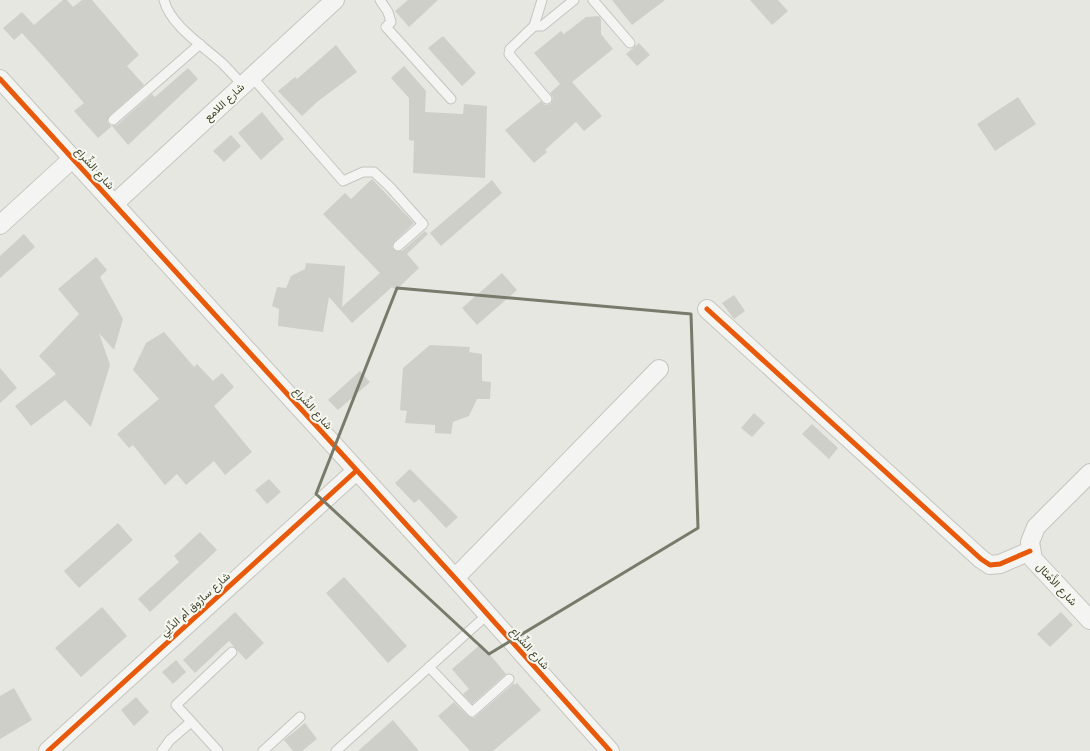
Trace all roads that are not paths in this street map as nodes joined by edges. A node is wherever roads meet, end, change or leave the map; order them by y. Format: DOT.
graph roads {
  1 [pos="164,0"];
  2 [pos="335,0"];
  3 [pos="380,0"];
  4 [pos="542,0"];
  5 [pos="574,0"];
  6 [pos="594,0"];
  7 [pos="534,26"];
  8 [pos="630,43"];
  9 [pos="200,44"];
  10 [pos="0,79"];
  11 [pos="247,81"];
  12 [pos="451,99"];
  13 [pos="547,99"];
  14 [pos="113,120"];
  15 [pos="72,158"];
  16 [pos="114,204"];
  17 [pos="0,225"];
  18 [pos="398,246"];
  19 [pos="707,309"];
  20 [pos="658,369"];
  21 [pos="356,471"];
  22 [pos="1090,473"];
  23 [pos="1030,551"];
  24 [pos="455,578"];
  25 [pos="487,615"];
  26 [pos="1090,620"];
  27 [pos="232,652"];
  28 [pos="429,667"];
  29 [pos="509,679"];
  30 [pos="300,717"];
  31 [pos="191,722"];
  32 [pos="48,751"];
  33 [pos="162,751"];
  34 [pos="218,751"];
  35 [pos="263,751"];
  36 [pos="336,751"];
  37 [pos="610,751"];
  1 -- 9 [label="lane"];
  2 -- 11 [label="street, شارع اللامع"];
  3 -- 12 [label="lane"];
  4 -- 7 [label="lane"];
  5 -- 7 [label="lane"];
  6 -- 8 [label="lane"];
  7 -- 13 [label="lane"];
  9 -- 11 [label="lane"];
  9 -- 14 [label="lane"];
  10 -- 15 [label="street, شارع الشِّراع"];
  11 -- 16 [label="street, شارع اللامع"];
  11 -- 18 [label="lane"];
  15 -- 16 [label="street, شارع الشِّراع"];
  15 -- 17 [label="street"];
  16 -- 21 [label="street, شارع الشِّراع"];
  19 -- 23 [label="street"];
  20 -- 24 [label="street"];
  21 -- 24 [label="street, شارع الشِّراع"];
  21 -- 32 [label="street, شارع سارُوق أم الدِّلِي"];
  22 -- 23 [label="street, شارع الأَمْثال"];
  23 -- 26 [label="street, شارع الأَمْثال"];
  24 -- 25 [label="street, شارع الشِّراع"];
  25 -- 28 [label="lane"];
  25 -- 37 [label="street, شارع الشِّراع"];
  27 -- 31 [label="lane"];
  28 -- 29 [label="lane"];
  28 -- 36 [label="lane"];
  30 -- 35 [label="lane"];
  31 -- 33 [label="lane"];
  31 -- 34 [label="lane"];
}
